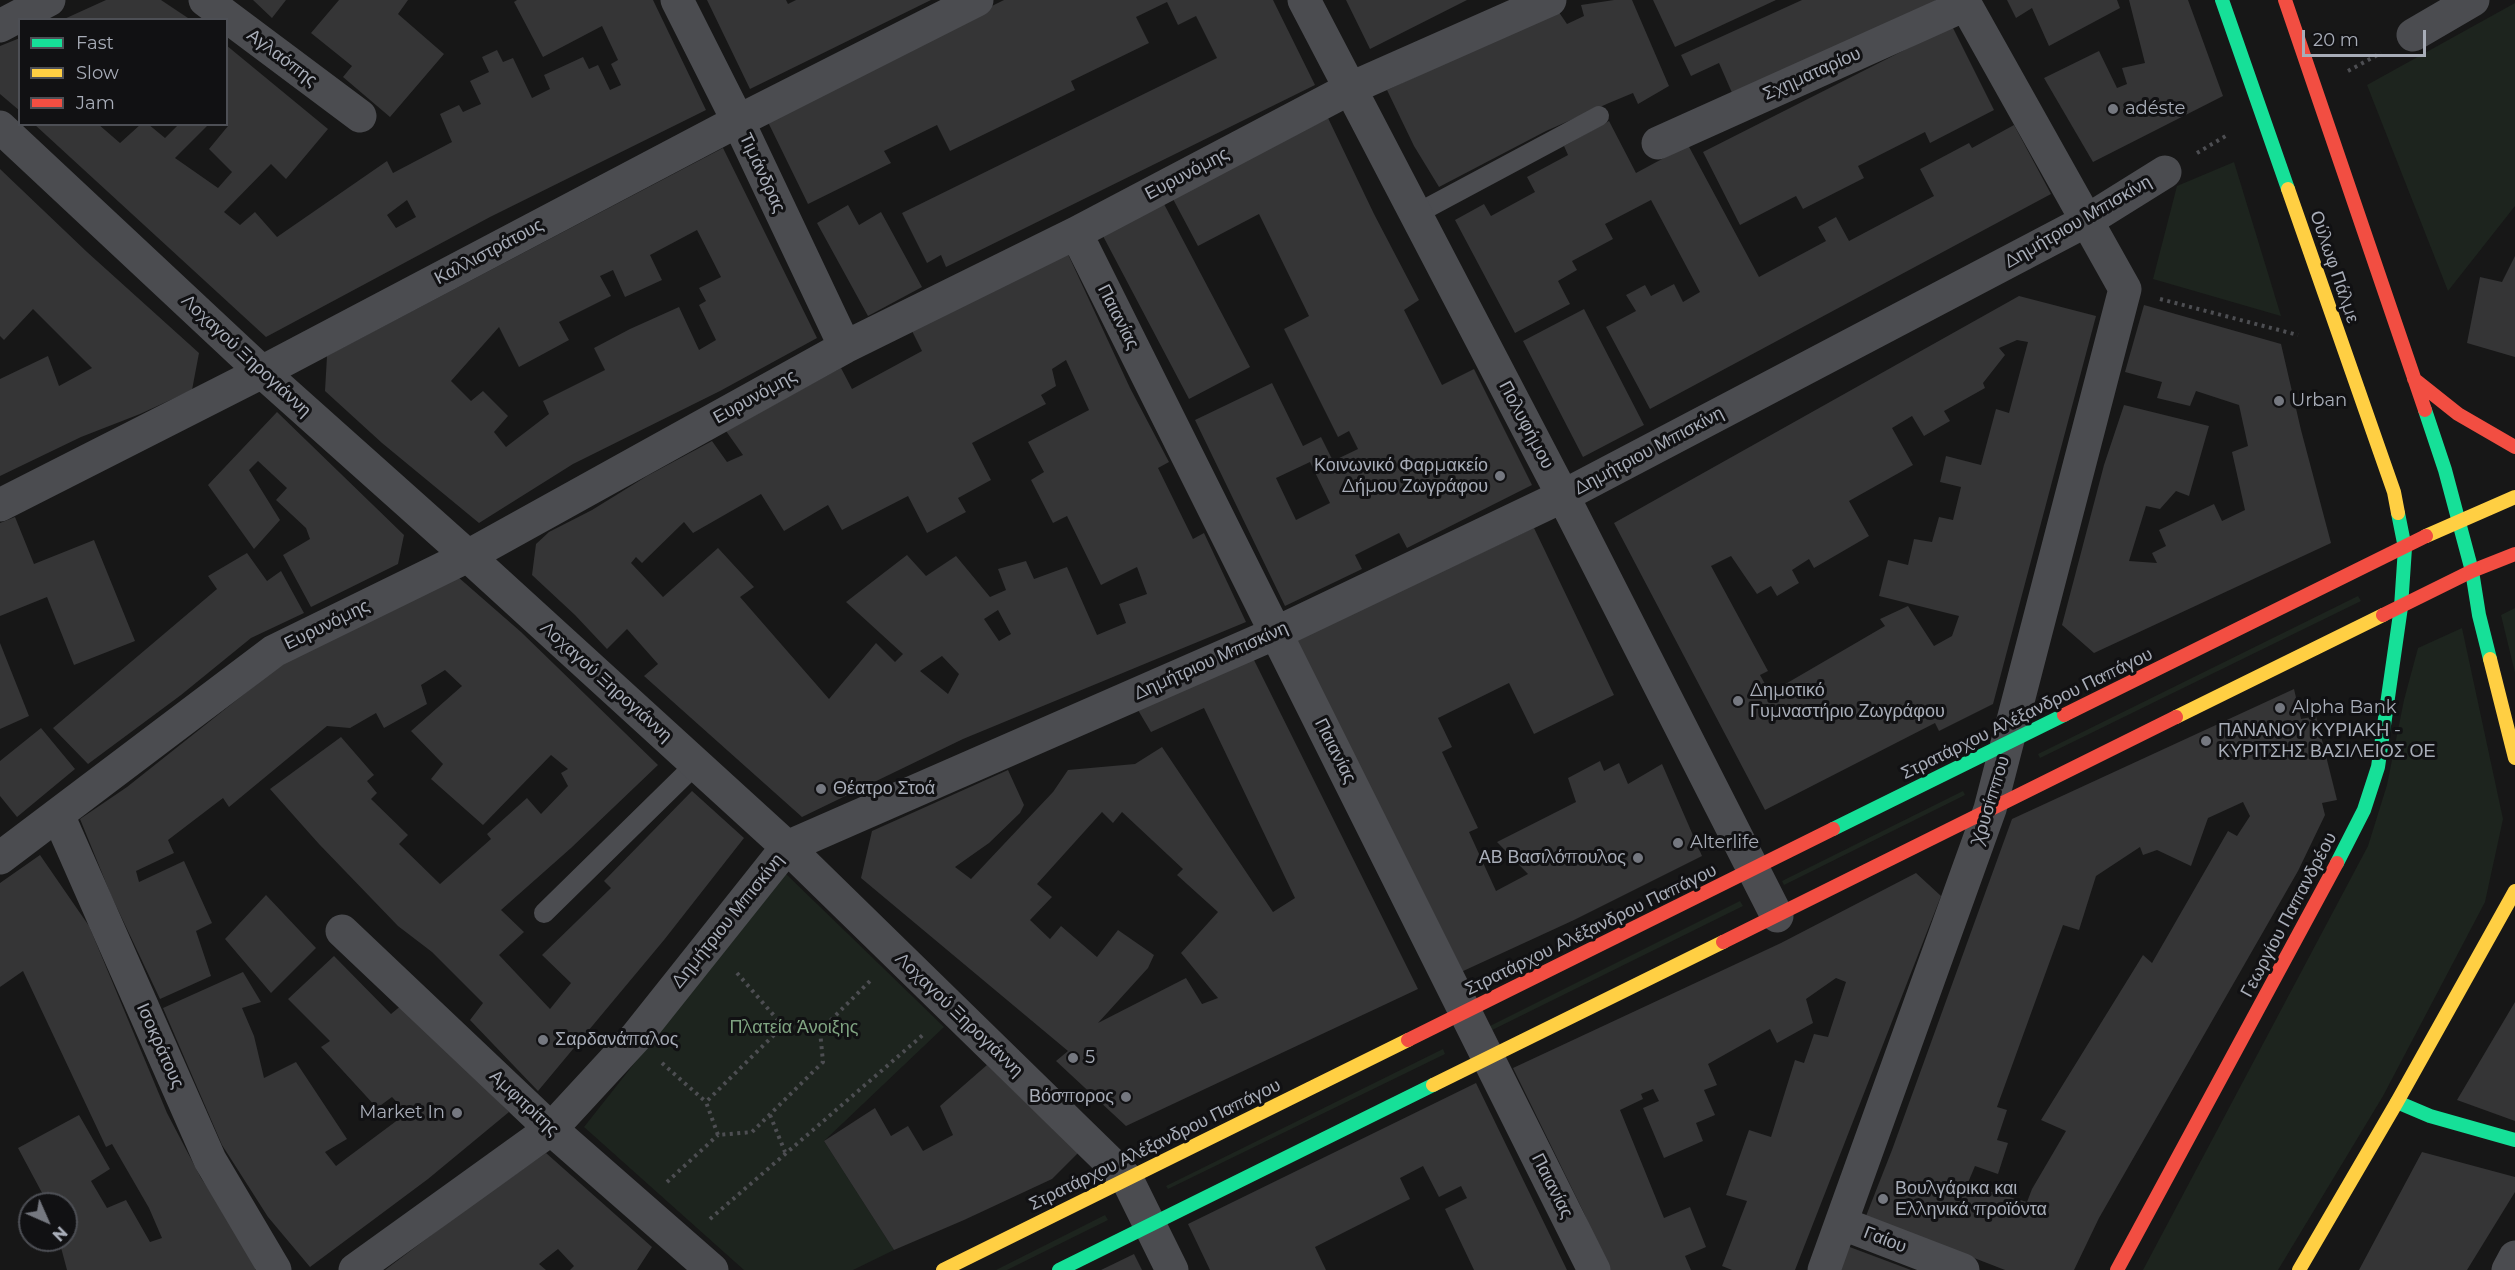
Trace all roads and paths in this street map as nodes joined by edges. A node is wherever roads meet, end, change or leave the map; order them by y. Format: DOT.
graph roads {
  1 [pos="49,0"];
  2 [pos="205,0"];
  3 [pos="677,0"];
  4 [pos="978,0"];
  5 [pos="1304,0"];
  6 [pos="1550,0"];
  7 [pos="2222,0"];
  8 [pos="2285,0"];
  9 [pos="2473,0"];
  10 [pos="1964,3"];
  11 [pos="0,26"];
  12 [pos="2413,35"];
  13 [pos="1351,88"];
  14 [pos="2316,90"];
  15 [pos="2261,114"];
  16 [pos="360,116"];
  17 [pos="1599,116"];
  18 [pos="738,121"];
  19 [pos="0,127"];
  20 [pos="1658,143"];
  21 [pos="2165,172"];
  22 [pos="1416,214"];
  23 [pos="2088,220"];
  24 [pos="1076,233"];
  25 [pos="2125,289"];
  26 [pos="845,347"];
  27 [pos="2343,347"];
  28 [pos="262,372"];
  29 [pos="2414,379"];
  30 [pos="2515,447"];
  31 [pos="1563,496"];
  32 [pos="2515,497"];
  33 [pos="0,505"];
  34 [pos="2459,520"];
  35 [pos="2405,548"];
  36 [pos="2515,554"];
  37 [pos="468,556"];
  38 [pos="2472,572"];
  39 [pos="2401,607"];
  40 [pos="1276,633"];
  41 [pos="2008,744"];
  42 [pos="2515,758"];
  43 [pos="696,764"];
  44 [pos="1990,809"];
  45 [pos="58,815"];
  46 [pos="787,847"];
  47 [pos="0,858"];
  48 [pos="1753,871"];
  49 [pos="2515,891"];
  50 [pos="543,913"];
  51 [pos="1777,916"];
  52 [pos="342,931"];
  53 [pos="711,943"];
  54 [pos="897,954"];
  55 [pos="953,1009"];
  56 [pos="1466,1012"];
  57 [pos="783,1026"];
  58 [pos="820,1031"];
  59 [pos="635,1038"];
  60 [pos="1488,1058"];
  61 [pos="706,1102"];
  62 [pos="2397,1102"];
  63 [pos="770,1115"];
  64 [pos="551,1129"];
  65 [pos="718,1135"];
  66 [pos="2515,1140"];
  67 [pos="785,1152"];
  68 [pos="1127,1179"];
  69 [pos="640,1208"];
  70 [pos="1841,1223"];
  71 [pos="1149,1225"];
  72 [pos="682,1244"];
  73 [pos="2515,1257"];
  74 [pos="275,1270"];
  75 [pos="355,1270"];
  76 [pos="712,1270"];
  77 [pos="943,1270"];
  78 [pos="1059,1270"];
  79 [pos="1172,1270"];
  80 [pos="1594,1270"];
  81 [pos="1824,1270"];
  82 [pos="1963,1270"];
  83 [pos="2116,1270"];
  84 [pos="2299,1270"];
  85 [pos="2508,1270"];
  1 -- 11 [label="street"];
  2 -- 16 [label="street, Αγλαόπης"];
  3 -- 18 [label="street, Τιμάνδρας"];
  4 -- 18 [label="street, Καλλιστράτους"];
  5 -- 13 [label="street, Πολυφήμου"];
  6 -- 13 [label="street, Ευρυνόμης"];
  7 -- 15 [label="street, Ούλωφ Πάλμε"];
  8 -- 14 [label="street"];
  9 -- 12 [label="street"];
  10 -- 20 [label="street, Σχηματαρίου"];
  10 -- 23 [label="street, Σχηματαρίου"];
  12 -- 14 [label="path"];
  13 -- 22 [label="street, Πολυφήμου"];
  13 -- 24 [label="street, Ευρυνόμης"];
  14 -- 29 [label="street"];
  15 -- 21 [label="path"];
  15 -- 27 [label="street, Ούλωφ Πάλμε"];
  17 -- 22 [label="lane"];
  18 -- 26 [label="street, Τιμάνδρας"];
  18 -- 28 [label="street, Καλλιστράτους"];
  19 -- 28 [label="street, Λοχαγού Ξηρογιάννη"];
  21 -- 23 [label="street, Δημήτριου Μπισκίνη"];
  22 -- 31 [label="street, Πολυφήμου"];
  23 -- 25 [label="street"];
  23 -- 31 [label="street, Δημήτριου Μπισκίνη"];
  24 -- 26 [label="street, Ευρυνόμης"];
  24 -- 40 [label="street, Παιανίας"];
  25 -- 27 [label="path"];
  25 -- 41 [label="street, Χρυσίππου"];
  26 -- 37 [label="street, Ευρυνόμης"];
  27 -- 35 [label="street, Ούλωφ Πάλμε"];
  28 -- 33 [label="street, Καλλιστράτους"];
  28 -- 37 [label="street, Λοχαγού Ξηρογιάννη"];
  29 -- 30 [label="street"];
  29 -- 34 [label="street"];
  31 -- 40 [label="street, Δημήτριου Μπισκίνη"];
  31 -- 48 [label="street, Πολυφήμου"];
  32 -- 34 [label="street, Στρατάρχου Αλέξανδρου Παπάγου"];
  34 -- 35 [label="street, Στρατάρχου Αλέξανδρου Παπάγου"];
  34 -- 38 [label="street"];
  35 -- 39 [label="street, Γεωργίου Παπανδρέου"];
  35 -- 41 [label="street, Στρατάρχου Αλέξανδρου Παπάγου"];
  36 -- 38 [label="street"];
  37 -- 43 [label="street, Λοχαγού Ξηρογιάννη"];
  37 -- 45 [label="street, Ευρυνόμης"];
  38 -- 39 [label="street"];
  38 -- 42 [label="street"];
  39 -- 44 [label="street"];
  39 -- 83 [label="street, Γεωργίου Παπανδρέου"];
  40 -- 46 [label="street, Δημήτριου Μπισκίνη"];
  40 -- 56 [label="street, Παιανίας"];
  41 -- 44 [label="street, Χρυσίππου"];
  41 -- 48 [label="street, Στρατάρχου Αλέξανδρου Παπάγου"];
  43 -- 46 [label="street, Λοχαγού Ξηρογιάννη"];
  43 -- 50 [label="lane"];
  44 -- 51 [label="street"];
  44 -- 70 [label="street, Χρυσίππου"];
  45 -- 47 [label="street, Ευρυνόμης"];
  45 -- 74 [label="street, Ισοκράτους"];
  46 -- 53 [label="street, Δημήτριου Μπισκίνη"];
  46 -- 54 [label="street, Λοχαγού Ξηρογιάννη"];
  48 -- 51 [label="street, Πολυφήμου"];
  48 -- 56 [label="street, Στρατάρχου Αλέξανδρου Παπάγου"];
  49 -- 62 [label="street"];
  51 -- 60 [label="street"];
  52 -- 64 [label="street, Αμφιτρίτης"];
  53 -- 57 [label="path"];
  53 -- 59 [label="street, Δημήτριου Μπισκίνη"];
  54 -- 55 [label="street, Λοχαγού Ξηρογιάννη"];
  54 -- 58 [label="path"];
  55 -- 67 [label="path"];
  55 -- 68 [label="street, Λοχαγού Ξηρογιάννη"];
  56 -- 60 [label="street, Παιανίας"];
  56 -- 68 [label="street, Στρατάρχου Αλέξανδρου Παπάγου"];
  57 -- 58 [label="path"];
  57 -- 61 [label="path"];
  58 -- 63 [label="path"];
  59 -- 61 [label="path"];
  59 -- 64 [label="street, Δημήτριου Μπισκίνη"];
  60 -- 71 [label="street"];
  60 -- 80 [label="street, Παιανίας"];
  61 -- 65 [label="path"];
  62 -- 66 [label="street"];
  62 -- 84 [label="street"];
  63 -- 65 [label="path"];
  63 -- 67 [label="path"];
  64 -- 69 [label="street, Αμφιτρίτης"];
  64 -- 75 [label="street, Δημήτριου Μπισκίνη"];
  65 -- 69 [label="path"];
  67 -- 72 [label="path"];
  68 -- 71 [label="street, Λοχαγού Ξηρογιάννη"];
  68 -- 77 [label="street, Στρατάρχου Αλέξανδρου Παπάγου"];
  69 -- 72 [label="street, Αμφιτρίτης"];
  70 -- 81 [label="street, Χρυσίππου"];
  70 -- 82 [label="street, Γαίου"];
  71 -- 78 [label="street"];
  71 -- 79 [label="street, Λοχαγού Ξηρογιάννη"];
  72 -- 76 [label="street, Αμφιτρίτης"];
  73 -- 85 [label="street"];
}
